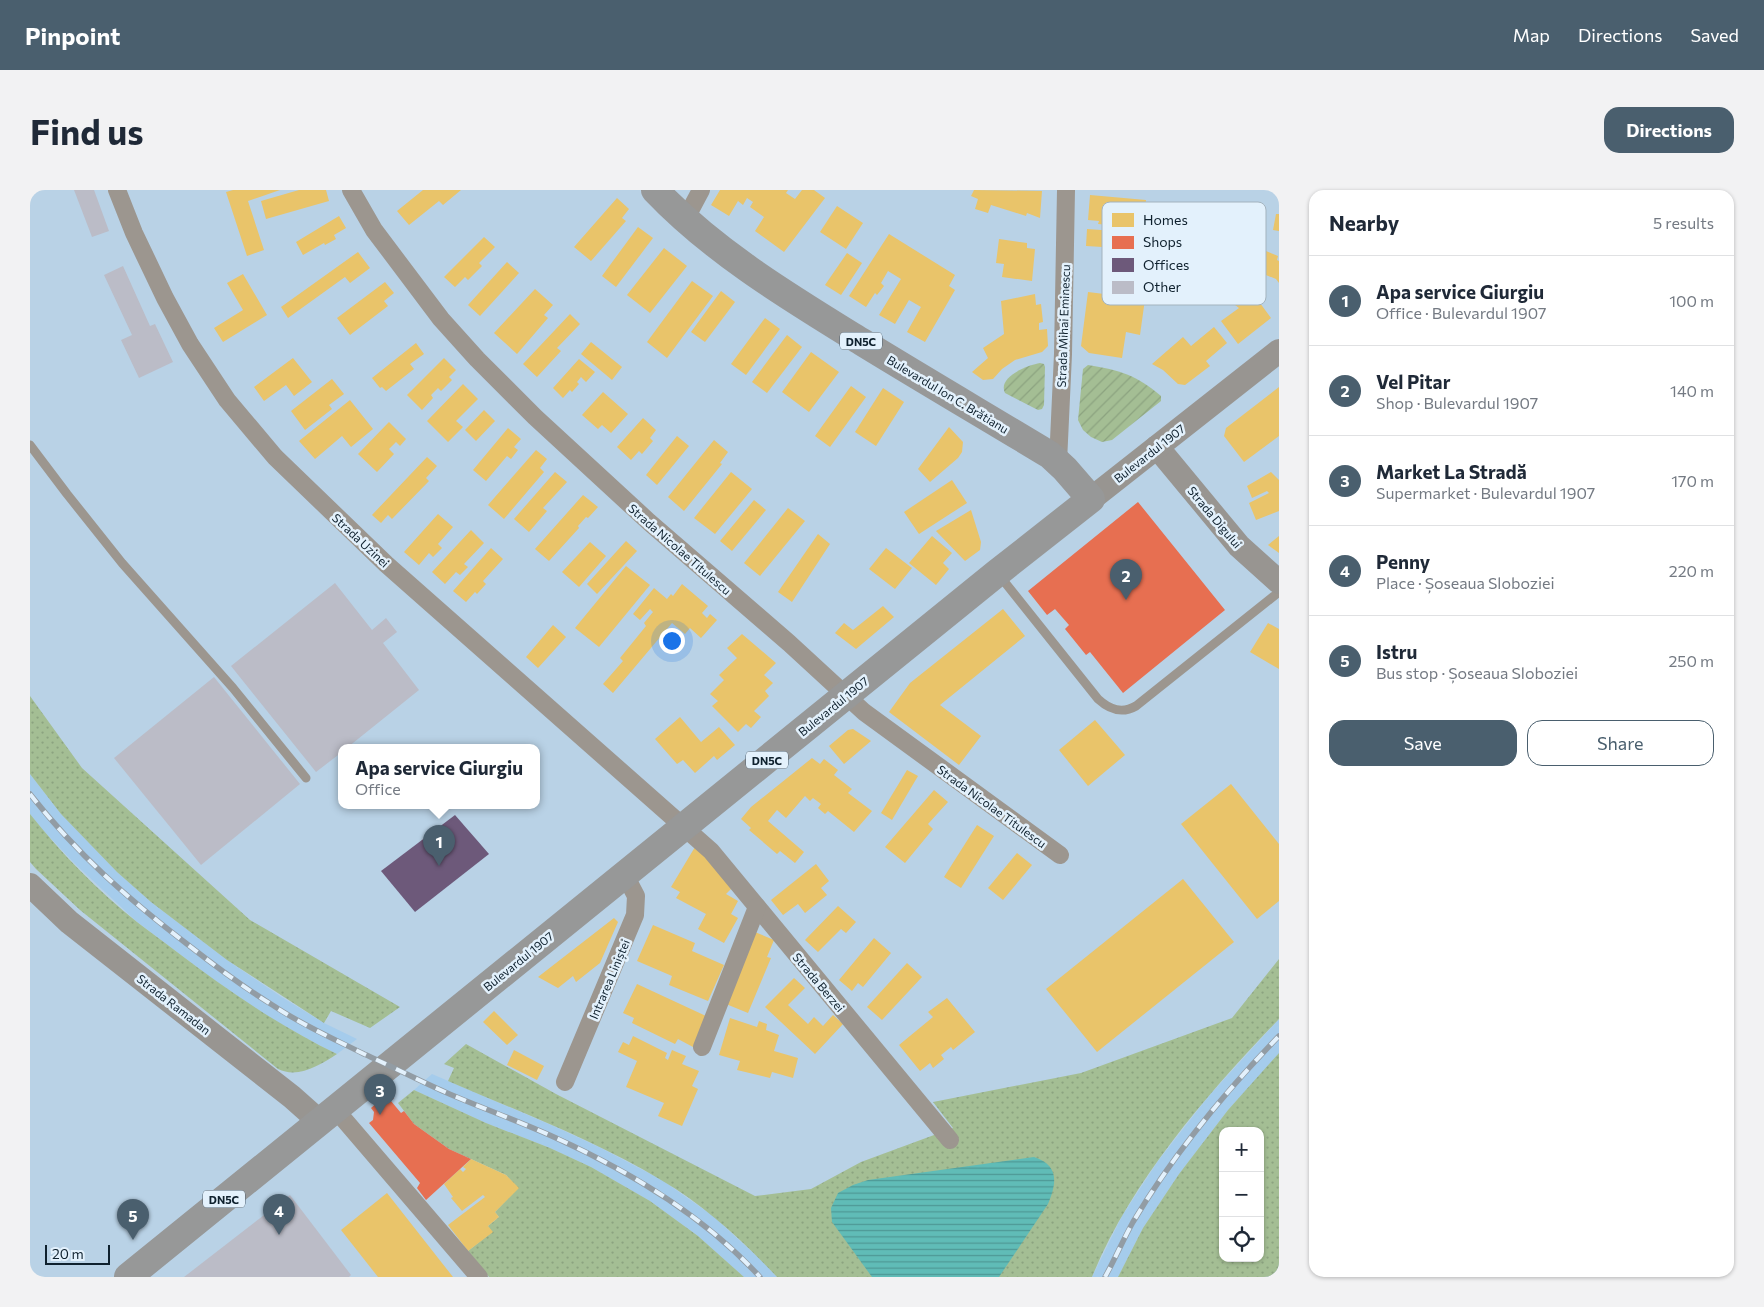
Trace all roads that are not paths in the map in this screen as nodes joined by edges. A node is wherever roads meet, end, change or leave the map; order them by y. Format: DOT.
graph roads {
  1 [pos="117,190"];
  2 [pos="351,190"];
  3 [pos="655,190"];
  4 [pos="701,190"];
  5 [pos="1066,190"];
  6 [pos="685,220"];
  7 [pos="1279,351"];
  8 [pos="30,445"];
  9 [pos="1158,447"];
  10 [pos="1058,462"];
  11 [pos="1091,499"];
  12 [pos="997,573"];
  13 [pos="1279,582"];
  14 [pos="1279,592"];
  15 [pos="846,696"];
  16 [pos="306,778"];
  17 [pos="684,828"];
  18 [pos="1060,856"];
  19 [pos="625,875"];
  20 [pos="30,885"];
  21 [pos="757,907"];
  22 [pos="702,1047"];
  23 [pos="564,1082"];
  24 [pos="327,1115"];
  25 [pos="950,1140"];
  26 [pos="128,1277"];
  27 [pos="479,1277"];
  1 -- 17 [label="street, Strada Uzinei"];
  2 -- 15 [label="street, Strada Nicolae Titulescu"];
  3 -- 6 [label="main road, Bulevardul Ion C. Brătianu / DN5C"];
  4 -- 6 [label="street"];
  5 -- 10 [label="street, Strada Mihai Eminescu"];
  6 -- 10 [label="main road, Bulevardul Ion C. Brătianu / DN5C"];
  7 -- 9 [label="street, Bulevardul 1907"];
  8 -- 16 [label="lane"];
  9 -- 11 [label="street, Bulevardul 1907"];
  9 -- 13 [label="street, Strada Digului"];
  10 -- 11 [label="main road, Bulevardul Ion C. Brătianu / DN5C"];
  11 -- 12 [label="main road, Bulevardul 1907 / DN5C"];
  12 -- 14 [label="lane"];
  12 -- 15 [label="main road, Bulevardul 1907 / DN5C"];
  15 -- 17 [label="main road, Bulevardul 1907 / DN5C"];
  15 -- 18 [label="street, Strada Nicolae Titulescu"];
  17 -- 19 [label="main road, Bulevardul 1907 / DN5C"];
  17 -- 21 [label="street, Strada Berzei"];
  19 -- 23 [label="street, Intrarea Liniștei"];
  19 -- 24 [label="main road, Bulevardul 1907 / DN5C"];
  20 -- 24 [label="street, Strada Ramadan"];
  21 -- 22 [label="street"];
  21 -- 25 [label="street, Strada Berzei"];
  24 -- 26 [label="main road, DN5C"];
  24 -- 27 [label="street"];
}
